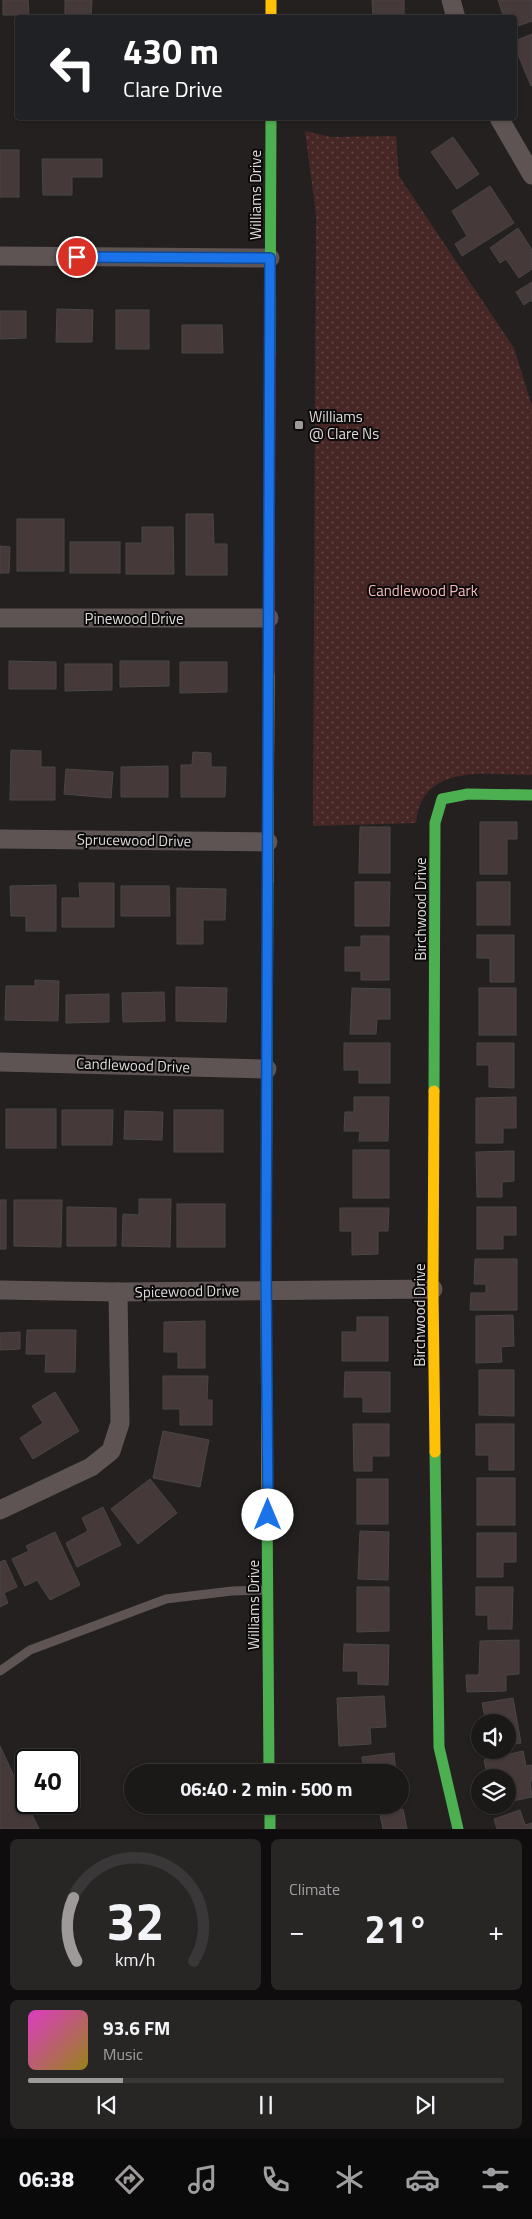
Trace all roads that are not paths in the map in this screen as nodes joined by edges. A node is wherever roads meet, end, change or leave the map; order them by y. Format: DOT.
graph roads {
  1 [pos="271,0"];
  2 [pos="451,0"];
  3 [pos="271,15"];
  4 [pos="455,15"];
  5 [pos="271,120"];
  6 [pos="500,120"];
  7 [pos="532,175"];
  8 [pos="0,256"];
  9 [pos="270,258"];
  10 [pos="0,618"];
  11 [pos="269,618"];
  12 [pos="532,794"];
  13 [pos="0,839"];
  14 [pos="268,842"];
  15 [pos="0,1062"];
  16 [pos="267,1069"];
  17 [pos="0,1290"];
  18 [pos="266,1290"];
  19 [pos="433,1290"];
  20 [pos="118,1292"];
  21 [pos="0,1510"];
  22 [pos="268,1590"];
  23 [pos="0,1671"];
  24 [pos="269,1764"];
  25 [pos="270,1814"];
  26 [pos="270,1829"];
  27 [pos="458,1829"];
  1 -- 3 [label="street"];
  2 -- 4 [label="street"];
  5 -- 9 [label="street, Williams Drive"];
  6 -- 7 [label="street"];
  8 -- 9 [label="street"];
  9 -- 11 [label="street, Williams Drive"];
  10 -- 11 [label="street, Pinewood Drive"];
  11 -- 14 [label="street, Williams Drive"];
  12 -- 19 [label="street, Birchwood Drive"];
  13 -- 14 [label="street, Sprucewood Drive"];
  14 -- 16 [label="street, Williams Drive"];
  15 -- 16 [label="street, Candlewood Drive"];
  16 -- 18 [label="street, Williams Drive"];
  17 -- 20 [label="street, Spicewood Drive"];
  18 -- 19 [label="street, Spicewood Drive"];
  18 -- 20 [label="street, Spicewood Drive"];
  18 -- 22 [label="street, Williams Drive"];
  19 -- 27 [label="street, Birchwood Drive"];
  20 -- 21 [label="street"];
  22 -- 23 [label="lane"];
  22 -- 24 [label="street, Williams Drive"];
  25 -- 26 [label="street"];
}
